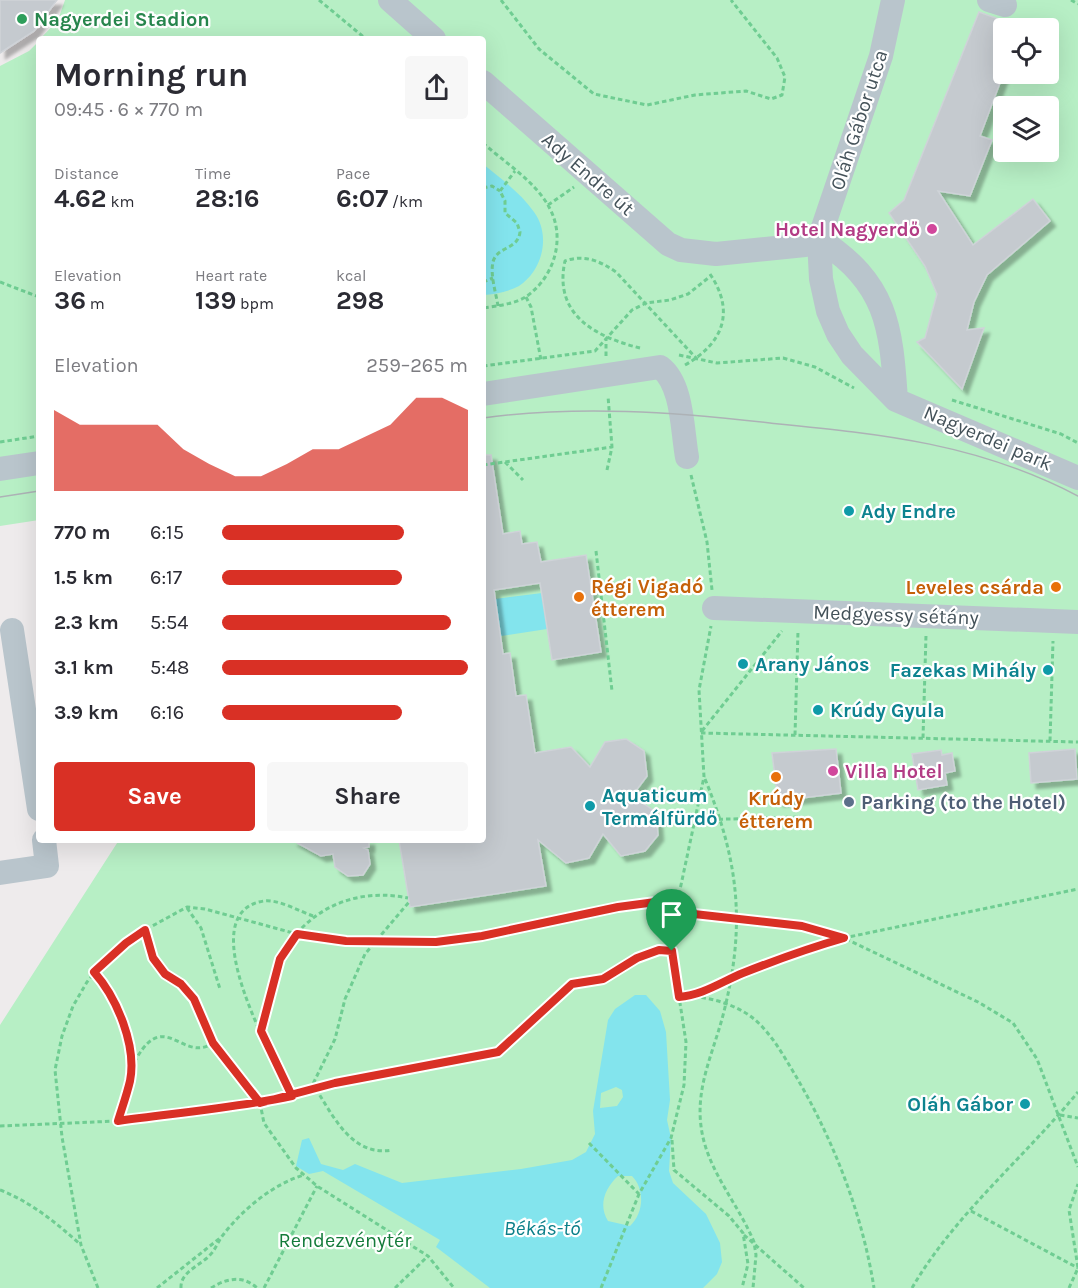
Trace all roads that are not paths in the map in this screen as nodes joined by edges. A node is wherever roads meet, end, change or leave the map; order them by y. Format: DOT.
graph roads {
  1 [pos="390,0"];
  2 [pos="893,0"];
  3 [pos="431,36"];
  4 [pos="486,85"];
  5 [pos="819,239"];
  6 [pos="486,394"];
  7 [pos="896,400"];
  8 [pos="687,457"];
  9 [pos="36,463"];
  10 [pos="0,469"];
  11 [pos="1078,478"];
  12 [pos="714,608"];
  13 [pos="1078,622"];
  14 [pos="12,630"];
  15 [pos="36,789"];
  16 [pos="44,843"];
  17 [pos="0,873"];
  1 -- 3 [label="street"];
  2 -- 5 [label="street, Oláh Gábor utca"];
  4 -- 5 [label="street, Ady Endre út"];
  5 -- 7 [label="street"];
  5 -- 7 [label="street"];
  6 -- 8 [label="street"];
  7 -- 11 [label="street, Nagyerdei park"];
  9 -- 10 [label="street"];
  12 -- 13 [label="street, Medgyessy sétány"];
  14 -- 15 [label="street"];
  16 -- 17 [label="street"];
}
